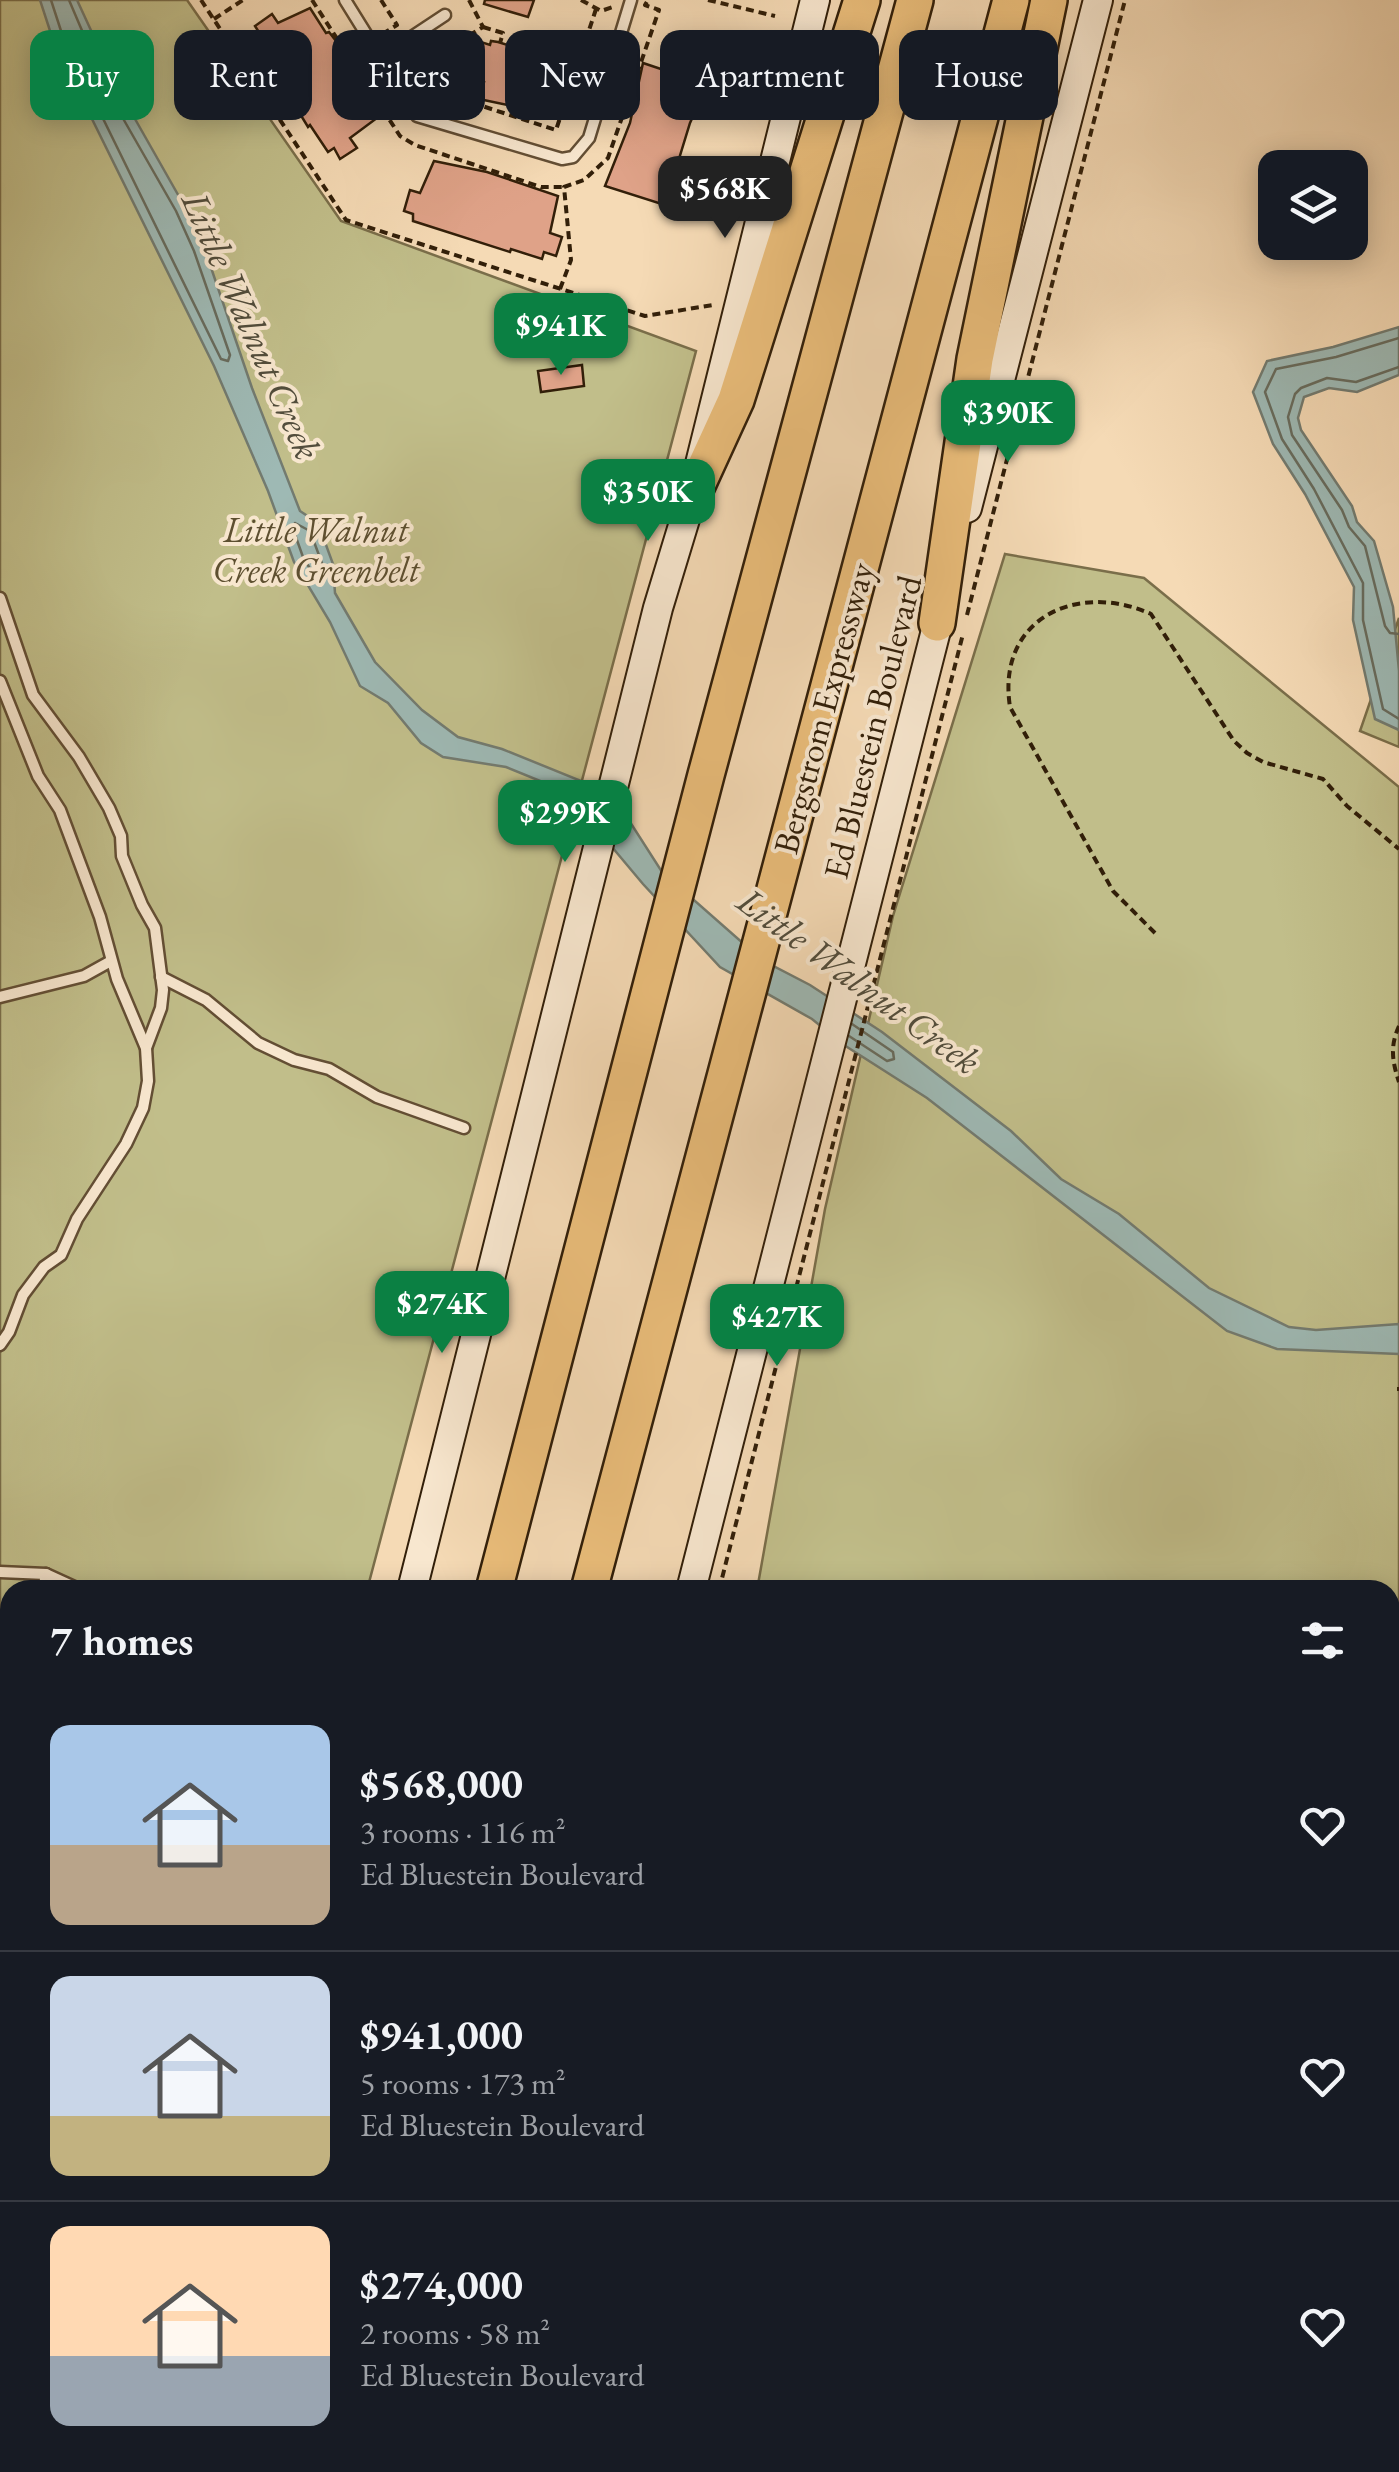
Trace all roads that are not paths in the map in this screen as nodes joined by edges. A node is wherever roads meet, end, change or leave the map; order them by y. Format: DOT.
graph roads {
  1 [pos="345,0"];
  2 [pos="631,0"];
  3 [pos="814,0"];
  4 [pos="862,0"];
  5 [pos="915,0"];
  6 [pos="1012,0"];
  7 [pos="1049,0"];
  8 [pos="1098,0"];
  9 [pos="445,16"];
  10 [pos="363,30"];
  11 [pos="423,30"];
  12 [pos="430,120"];
  13 [pos="692,496"];
  14 [pos="0,598"];
  15 [pos="938,623"];
  16 [pos="0,681"];
  17 [pos="112,961"];
  18 [pos="161,977"];
  19 [pos="0,997"];
  20 [pos="146,1048"];
  21 [pos="464,1128"];
  22 [pos="0,1345"];
  23 [pos="0,1572"];
  24 [pos="46,1574"];
  25 [pos="45,1580"];
  26 [pos="59,1580"];
  27 [pos="415,1580"];
  28 [pos="497,1580"];
  29 [pos="591,1580"];
  30 [pos="694,1580"];
  1 -- 10 [label="lane"];
  2 -- 12 [label="lane"];
  3 -- 13 [label="main road"];
  4 -- 13 [label="highway"];
  5 -- 28 [label="highway"];
  6 -- 29 [label="highway, Bergstrom Expressway"];
  7 -- 15 [label="highway"];
  8 -- 15 [label="main road, Ed Bluestein Boulevard"];
  9 -- 11 [label="lane"];
  13 -- 27 [label="main road"];
  14 -- 18 [label="lane"];
  15 -- 30 [label="main road, Ed Bluestein Boulevard"];
  16 -- 17 [label="lane"];
  17 -- 19 [label="lane"];
  17 -- 20 [label="lane"];
  18 -- 20 [label="lane"];
  18 -- 21 [label="lane"];
  20 -- 22 [label="lane"];
  23 -- 24 [label="lane"];
  24 -- 25 [label="lane"];
  24 -- 26 [label="lane"];
}
